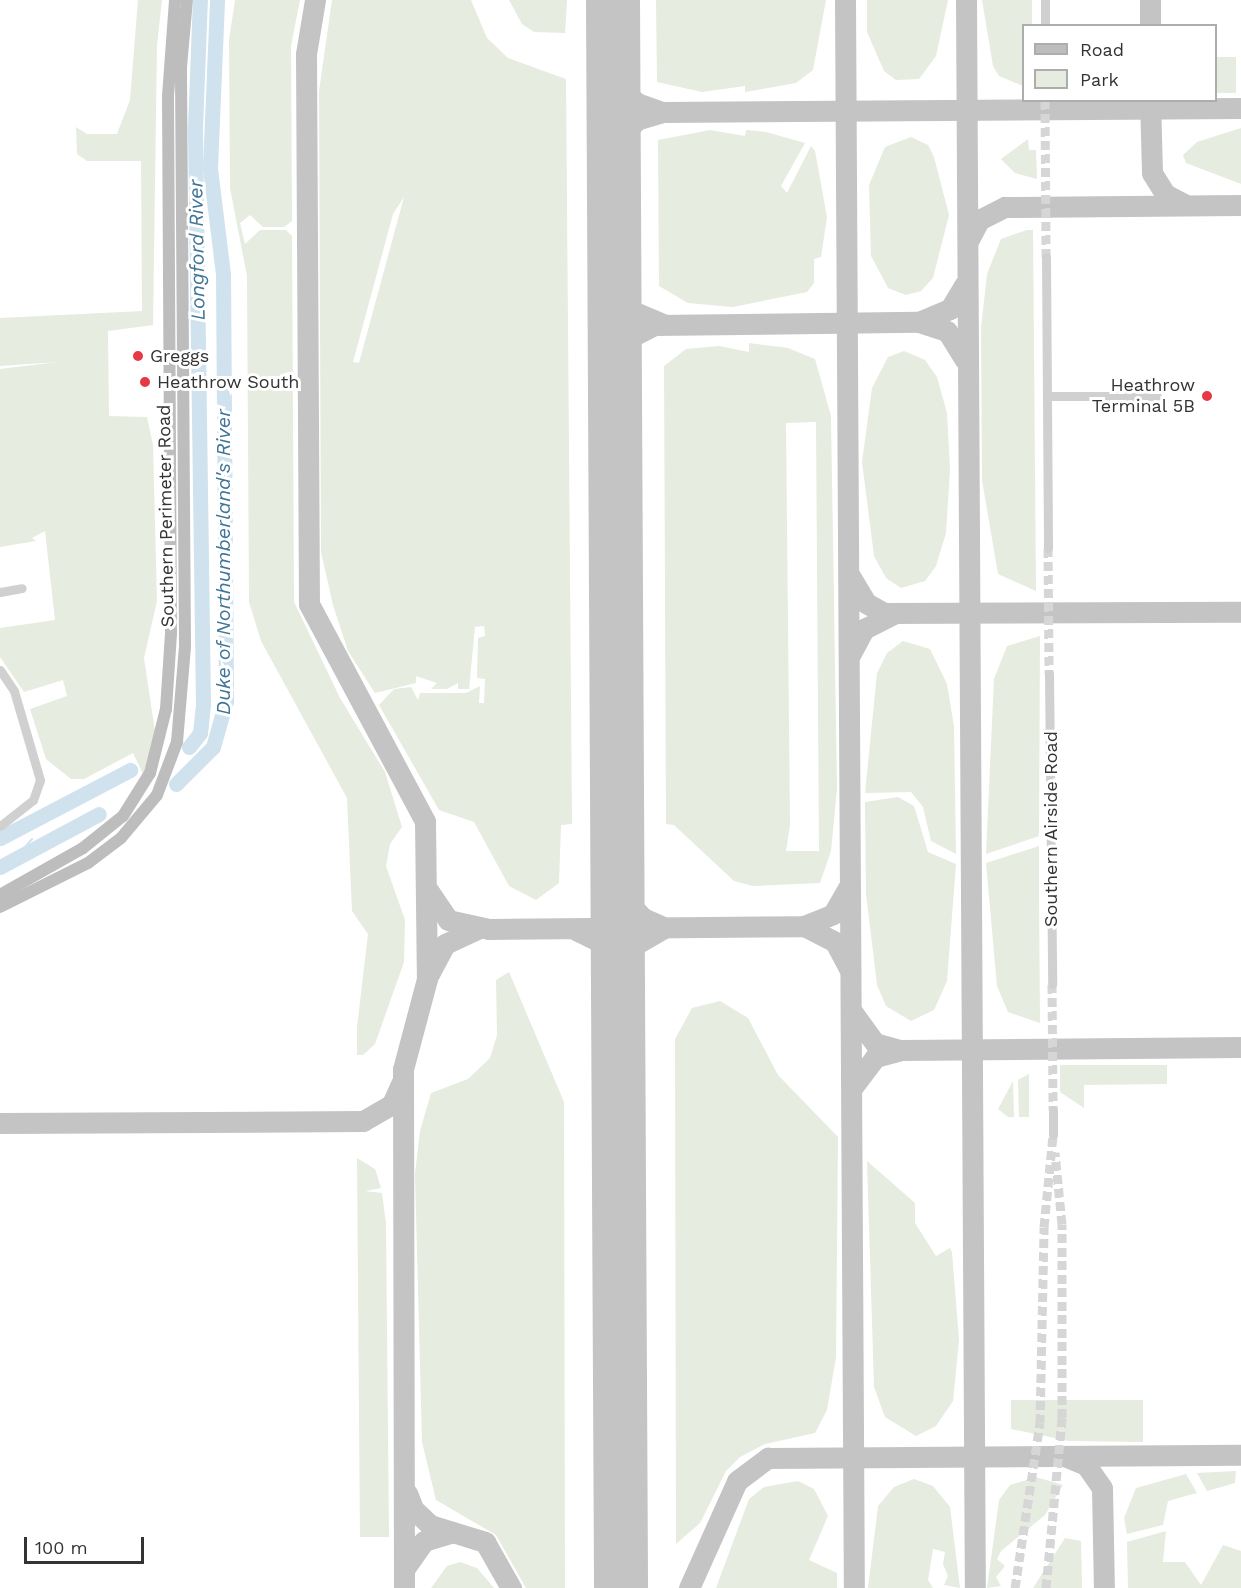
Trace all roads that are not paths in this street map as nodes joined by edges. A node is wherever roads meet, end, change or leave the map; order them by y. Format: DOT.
graph roads {
  1 [pos="175,0"];
  2 [pos="188,0"];
  3 [pos="1045,0"];
  4 [pos="1045,24"];
  5 [pos="1046,257"];
  6 [pos="1050,396"];
  7 [pos="1157,396"];
  8 [pos="1048,548"];
  9 [pos="22,588"];
  10 [pos="0,592"];
  11 [pos="0,670"];
  12 [pos="1049,674"];
  13 [pos="0,826"];
  14 [pos="0,895"];
  15 [pos="0,907"];
  16 [pos="1052,984"];
  17 [pos="1053,1110"];
  18 [pos="1053,1134"];
  1 -- 14 [label="street, Southern Perimeter Road"];
  2 -- 15 [label="street, Southern Perimeter Road"];
  3 -- 4 [label="street"];
  5 -- 6 [label="street"];
  6 -- 7 [label="street"];
  6 -- 8 [label="street"];
  9 -- 10 [label="street"];
  11 -- 13 [label="street"];
  12 -- 16 [label="street, Southern Airside Road"];
  17 -- 18 [label="street"];
}
